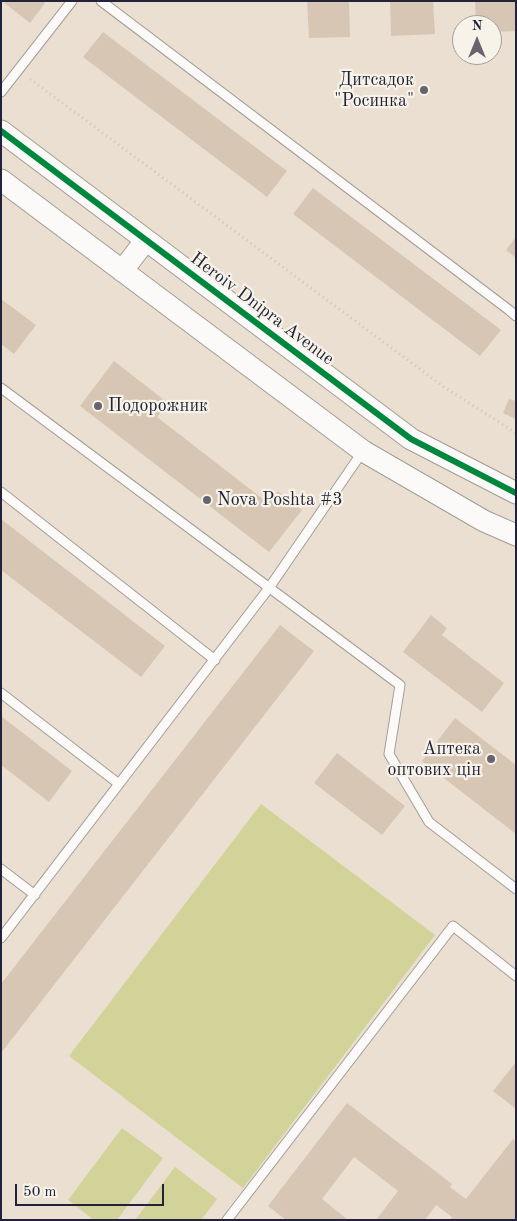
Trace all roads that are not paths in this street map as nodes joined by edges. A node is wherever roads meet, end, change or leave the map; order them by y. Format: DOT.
graph roads {
  1 [pos="72,1"];
  2 [pos="101,1"];
  3 [pos="1,92"];
  4 [pos="1,132"];
  5 [pos="1,180"];
  6 [pos="146,240"];
  7 [pos="122,271"];
  8 [pos="516,316"];
  9 [pos="1,388"];
  10 [pos="363,451"];
  11 [pos="1,492"];
  12 [pos="516,493"];
  13 [pos="516,535"];
  14 [pos="269,588"];
  15 [pos="215,660"];
  16 [pos="1,693"];
  17 [pos="119,784"];
  18 [pos="1,869"];
  19 [pos="516,889"];
  20 [pos="35,895"];
  21 [pos="1,938"];
  22 [pos="516,976"];
  23 [pos="227,1220"];
  1 -- 3 [label="lane"];
  2 -- 8 [label="lane"];
  4 -- 6 [label="street, Heroiv Dnipra Avenue"];
  5 -- 7 [label="street"];
  6 -- 7 [label="street"];
  6 -- 12 [label="street, Heroiv Dnipra Avenue"];
  7 -- 10 [label="street"];
  9 -- 14 [label="lane"];
  10 -- 13 [label="street"];
  10 -- 14 [label="lane"];
  11 -- 15 [label="lane"];
  14 -- 15 [label="lane"];
  14 -- 19 [label="lane"];
  15 -- 17 [label="lane"];
  16 -- 17 [label="lane"];
  17 -- 20 [label="lane"];
  18 -- 20 [label="lane"];
  20 -- 21 [label="lane"];
  22 -- 23 [label="lane"];
}
